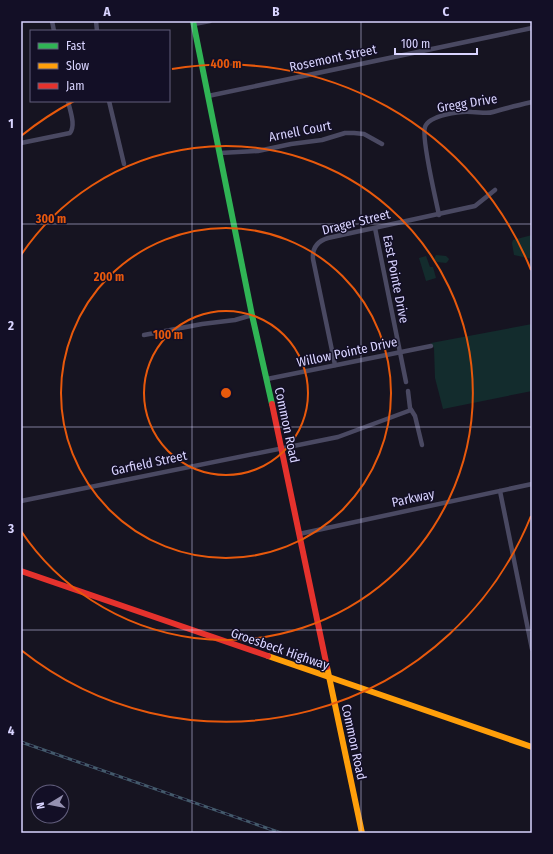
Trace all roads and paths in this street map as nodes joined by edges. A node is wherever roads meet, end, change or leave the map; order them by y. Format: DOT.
graph roads {
  1 [pos="210,21"];
  2 [pos="194,22"];
  3 [pos="532,28"];
  4 [pos="208,96"];
  5 [pos="68,102"];
  6 [pos="109,102"];
  7 [pos="532,102"];
  8 [pos="21,143"];
  9 [pos="382,144"];
  10 [pos="220,153"];
  11 [pos="124,164"];
  12 [pos="495,190"];
  13 [pos="439,215"];
  14 [pos="374,228"];
  15 [pos="252,315"];
  16 [pos="144,335"];
  17 [pos="431,346"];
  18 [pos="400,352"];
  19 [pos="335,365"];
  20 [pos="267,379"];
  21 [pos="406,382"];
  22 [pos="408,391"];
  23 [pos="411,410"];
  24 [pos="422,445"];
  25 [pos="281,448"];
  26 [pos="532,484"];
  27 [pos="500,491"];
  28 [pos="21,501"];
  29 [pos="298,534"];
  30 [pos="21,571"];
  31 [pos="532,649"];
  32 [pos="329,677"];
  33 [pos="532,747"];
  34 [pos="362,833"];
  1 -- 2 [label="street"];
  2 -- 4 [label="street, Common Road"];
  3 -- 4 [label="street, Rosemont Street"];
  4 -- 10 [label="street, Common Road"];
  5 -- 8 [label="street"];
  6 -- 11 [label="street"];
  7 -- 13 [label="street, Gregg Drive"];
  9 -- 10 [label="street, Arnell Court"];
  10 -- 15 [label="street, Common Road"];
  12 -- 13 [label="street, Drager Street"];
  13 -- 14 [label="street, Drager Street"];
  14 -- 18 [label="street, East Pointe Drive"];
  14 -- 19 [label="street, Drager Street"];
  15 -- 16 [label="street"];
  15 -- 20 [label="street, Common Road"];
  17 -- 18 [label="street, Willow Pointe Drive"];
  18 -- 19 [label="street, Willow Pointe Drive"];
  18 -- 21 [label="street, East Pointe Drive"];
  19 -- 20 [label="street, Willow Pointe Drive"];
  20 -- 25 [label="street, Common Road"];
  22 -- 23 [label="street"];
  23 -- 24 [label="street"];
  23 -- 25 [label="street, Garfield Street"];
  25 -- 28 [label="street, Garfield Street"];
  25 -- 29 [label="street, Common Road"];
  26 -- 27 [label="street, Parkway"];
  27 -- 29 [label="street, Parkway"];
  27 -- 31 [label="street"];
  29 -- 32 [label="street, Common Road"];
  30 -- 32 [label="street, Groesbeck Highway"];
  32 -- 33 [label="street, Groesbeck Highway"];
  32 -- 34 [label="street, Common Road"];
}
